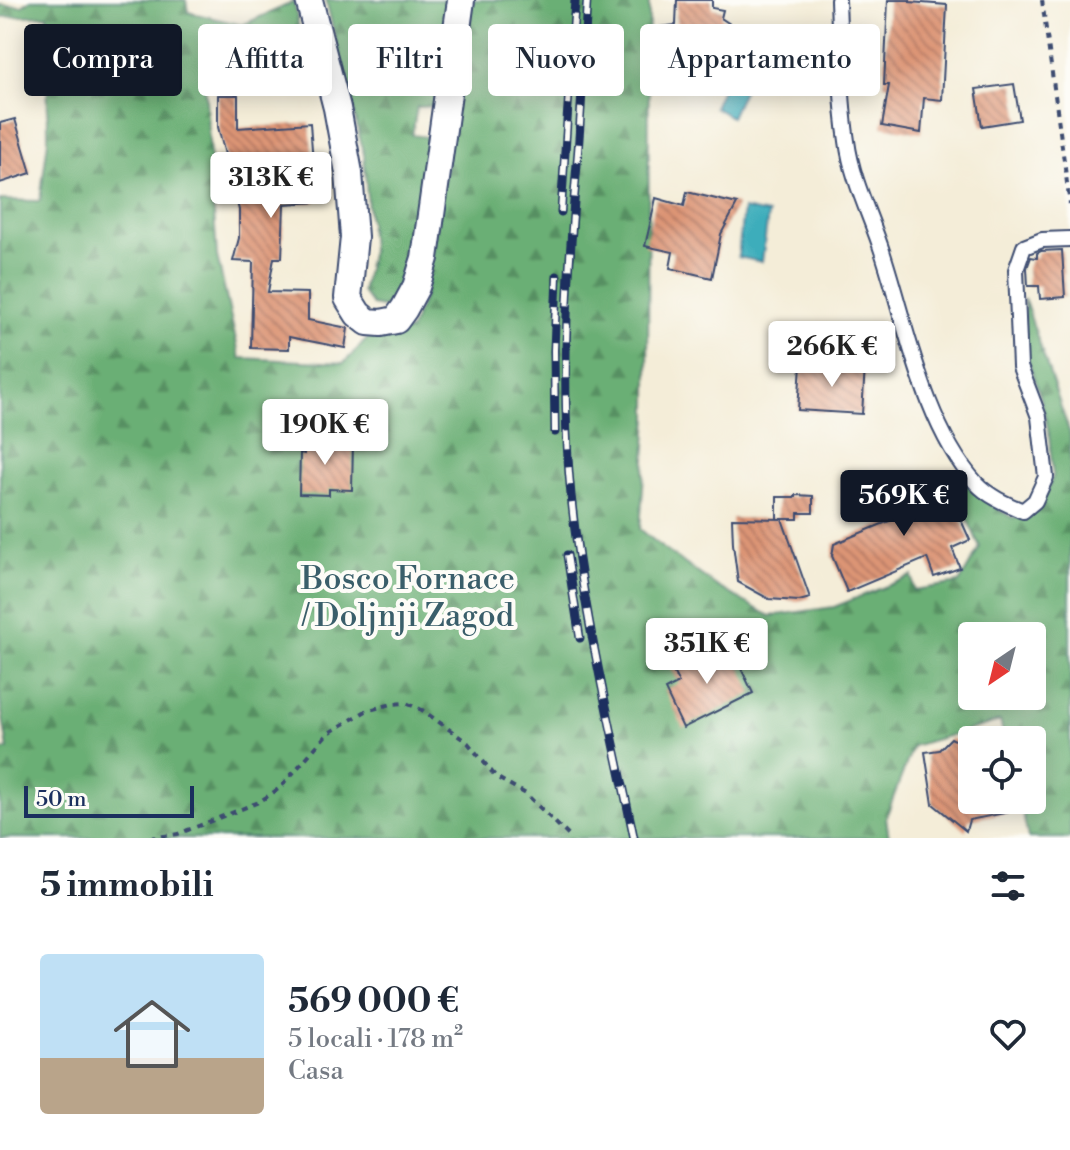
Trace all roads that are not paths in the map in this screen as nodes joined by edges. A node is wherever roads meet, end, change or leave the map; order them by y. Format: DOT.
graph roads {
  1 [pos="309,0"];
  2 [pos="461,0"];
  3 [pos="838,0"];
  4 [pos="1070,239"];
  1 -- 2 [label="street"];
  3 -- 4 [label="lane"];
}
